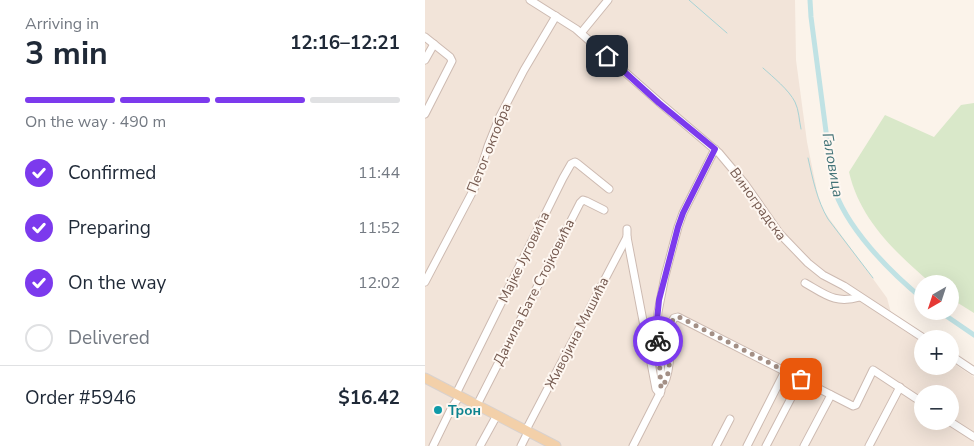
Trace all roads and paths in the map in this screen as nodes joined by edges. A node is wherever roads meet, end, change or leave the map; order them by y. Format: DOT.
graph roads {
  1 [pos="530,0"];
  2 [pos="609,0"];
  3 [pos="556,16"];
  4 [pos="581,33"];
  5 [pos="425,37"];
  6 [pos="433,44"];
  7 [pos="425,60"];
  8 [pos="425,114"];
  9 [pos="715,149"];
  10 [pos="609,189"];
  11 [pos="604,210"];
  12 [pos="425,282"];
  13 [pos="805,283"];
  14 [pos="860,297"];
  15 [pos="914,332"];
  16 [pos="959,361"];
  17 [pos="785,371"];
  18 [pos="974,371"];
  19 [pos="801,379"];
  20 [pos="426,382"];
  21 [pos="900,387"];
  22 [pos="660,391"];
  23 [pos="457,395"];
  24 [pos="831,395"];
  25 [pos="914,397"];
  26 [pos="477,405"];
  27 [pos="497,415"];
  28 [pos="730,419"];
  29 [pos="959,427"];
  30 [pos="527,431"];
  31 [pos="974,437"];
  32 [pos="433,446"];
  33 [pos="480,446"];
  34 [pos="521,446"];
  35 [pos="556,446"];
  36 [pos="633,446"];
  37 [pos="716,446"];
  38 [pos="747,446"];
  39 [pos="766,446"];
  40 [pos="804,446"];
  41 [pos="869,446"];
  1 -- 3 [label="street, Виноградска"];
  2 -- 4 [label="street"];
  3 -- 4 [label="street, Виноградска"];
  3 -- 12 [label="street, Петог октобра"];
  4 -- 9 [label="street, Виноградска"];
  5 -- 6 [label="street"];
  6 -- 7 [label="street"];
  6 -- 8 [label="street"];
  9 -- 14 [label="street, Виноградска"];
  9 -- 22 [label="street"];
  10 -- 23 [label="street, Мајке Југовића"];
  11 -- 26 [label="street, Данила Бате Стојковића"];
  13 -- 14 [label="street"];
  14 -- 15 [label="street, Виноградска"];
  16 -- 18 [label="street"];
  17 -- 19 [label="street"];
  17 -- 22 [label="street"];
  17 -- 38 [label="street"];
  19 -- 24 [label="street"];
  19 -- 39 [label="street"];
  20 -- 23 [label="main road"];
  21 -- 24 [label="street"];
  21 -- 25 [label="street"];
  21 -- 41 [label="street"];
  22 -- 30 [label="street, Живојина Мишића"];
  22 -- 36 [label="street"];
  23 -- 26 [label="main road"];
  23 -- 32 [label="street"];
  24 -- 40 [label="street"];
  26 -- 27 [label="main road"];
  27 -- 30 [label="main road"];
  27 -- 33 [label="street"];
  28 -- 37 [label="street"];
  29 -- 31 [label="street"];
  30 -- 34 [label="street, Живојина Мишића"];
  30 -- 35 [label="main road"];
}
